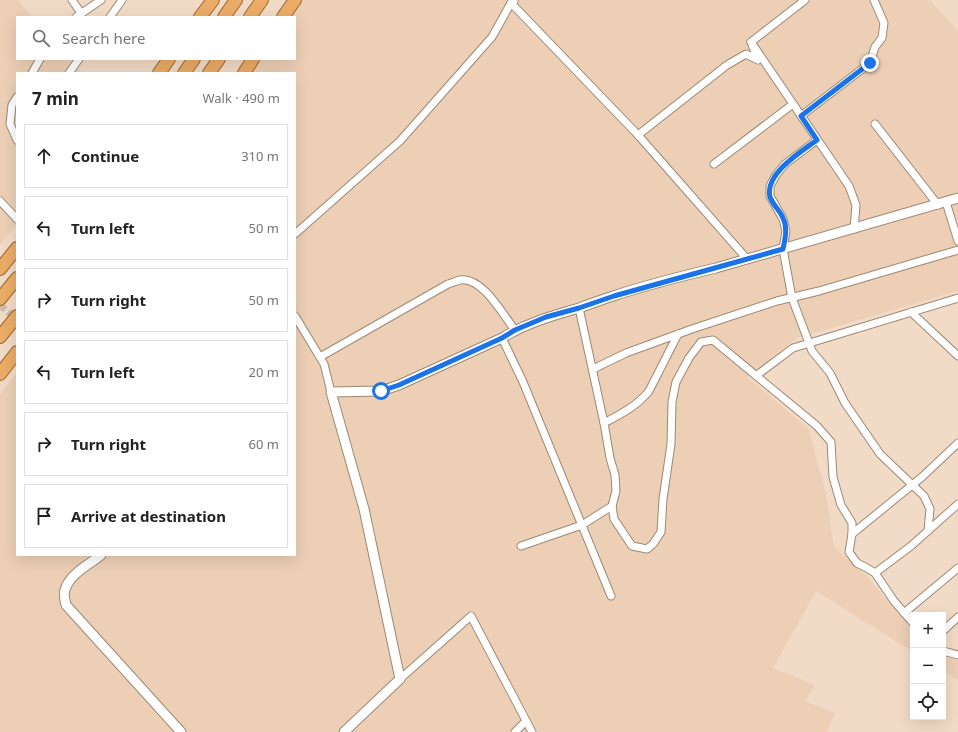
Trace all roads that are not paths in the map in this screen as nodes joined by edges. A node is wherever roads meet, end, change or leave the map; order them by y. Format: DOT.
graph roads {
  1 [pos="72,0"];
  2 [pos="101,0"];
  3 [pos="122,0"];
  4 [pos="213,0"];
  5 [pos="236,0"];
  6 [pos="262,0"];
  7 [pos="295,0"];
  8 [pos="805,0"];
  9 [pos="874,0"];
  10 [pos="513,2"];
  11 [pos="78,15"];
  12 [pos="111,16"];
  13 [pos="201,16"];
  14 [pos="225,16"];
  15 [pos="251,16"];
  16 [pos="284,16"];
  17 [pos="751,42"];
  18 [pos="39,60"];
  19 [pos="78,60"];
  20 [pos="169,60"];
  21 [pos="193,60"];
  22 [pos="219,60"];
  23 [pos="253,60"];
  24 [pos="33,72"];
  25 [pos="70,72"];
  26 [pos="161,72"];
  27 [pos="185,72"];
  28 [pos="210,72"];
  29 [pos="245,72"];
  30 [pos="16,99"];
  31 [pos="793,104"];
  32 [pos="801,116"];
  33 [pos="875,124"];
  34 [pos="638,135"];
  35 [pos="16,138"];
  36 [pos="817,140"];
  37 [pos="714,164"];
  38 [pos="958,198"];
  39 [pos="0,201"];
  40 [pos="942,203"];
  41 [pos="16,218"];
  42 [pos="854,229"];
  43 [pos="296,233"];
  44 [pos="958,241"];
  45 [pos="16,249"];
  46 [pos="783,249"];
  47 [pos="958,250"];
  48 [pos="747,259"];
  49 [pos="0,269"];
  50 [pos="16,279"];
  51 [pos="792,298"];
  52 [pos="958,298"];
  53 [pos="0,299"];
  54 [pos="579,308"];
  55 [pos="911,312"];
  56 [pos="16,317"];
  57 [pos="296,318"];
  58 [pos="515,330"];
  59 [pos="678,334"];
  60 [pos="0,337"];
  61 [pos="502,338"];
  62 [pos="809,342"];
  63 [pos="16,353"];
  64 [pos="958,356"];
  65 [pos="320,357"];
  66 [pos="593,369"];
  67 [pos="0,374"];
  68 [pos="757,375"];
  69 [pos="332,392"];
  70 [pos="604,423"];
  71 [pos="958,443"];
  72 [pos="912,486"];
  73 [pos="958,504"];
  74 [pos="612,506"];
  75 [pos="582,525"];
  76 [pos="928,531"];
  77 [pos="852,534"];
  78 [pos="521,546"];
  79 [pos="101,556"];
  80 [pos="958,568"];
  81 [pos="875,573"];
  82 [pos="611,596"];
  83 [pos="904,613"];
  84 [pos="958,617"];
  85 [pos="910,620"];
  86 [pos="946,628"];
  87 [pos="946,651"];
  88 [pos="958,655"];
  89 [pos="400,679"];
  90 [pos="526,720"];
  91 [pos="181,732"];
  92 [pos="344,732"];
  93 [pos="515,732"];
  94 [pos="532,732"];
  1 -- 11 [label="street"];
  2 -- 11 [label="street"];
  3 -- 12 [label="street"];
  4 -- 13 [label="highway"];
  5 -- 14 [label="highway"];
  6 -- 15 [label="highway"];
  7 -- 16 [label="highway"];
  8 -- 17 [label="street"];
  9 -- 32 [label="street"];
  10 -- 34 [label="street"];
  10 -- 43 [label="street"];
  17 -- 31 [label="street"];
  17 -- 34 [label="street"];
  18 -- 24 [label="street"];
  19 -- 25 [label="street"];
  20 -- 26 [label="highway"];
  21 -- 27 [label="highway"];
  22 -- 28 [label="highway"];
  23 -- 29 [label="highway"];
  30 -- 35 [label="street"];
  31 -- 32 [label="street"];
  31 -- 37 [label="street"];
  32 -- 36 [label="street"];
  33 -- 40 [label="street"];
  34 -- 48 [label="street"];
  36 -- 42 [label="street"];
  36 -- 46 [label="street"];
  38 -- 40 [label="street"];
  39 -- 41 [label="street"];
  40 -- 42 [label="street"];
  40 -- 44 [label="street"];
  42 -- 46 [label="street"];
  45 -- 49 [label="highway"];
  46 -- 48 [label="street"];
  46 -- 51 [label="street"];
  47 -- 51 [label="street"];
  48 -- 54 [label="street"];
  50 -- 53 [label="highway"];
  51 -- 59 [label="street"];
  51 -- 62 [label="street"];
  52 -- 55 [label="street"];
  54 -- 58 [label="street"];
  54 -- 66 [label="street"];
  55 -- 62 [label="street"];
  55 -- 64 [label="street"];
  56 -- 60 [label="highway"];
  57 -- 65 [label="street"];
  58 -- 61 [label="street"];
  58 -- 65 [label="street"];
  59 -- 66 [label="street"];
  59 -- 70 [label="street"];
  61 -- 69 [label="street"];
  61 -- 75 [label="street"];
  62 -- 68 [label="street"];
  62 -- 72 [label="street"];
  63 -- 67 [label="highway"];
  65 -- 69 [label="street"];
  66 -- 70 [label="street"];
  68 -- 74 [label="street"];
  68 -- 77 [label="street"];
  69 -- 89 [label="street"];
  70 -- 74 [label="street"];
  71 -- 72 [label="street"];
  72 -- 76 [label="street"];
  72 -- 77 [label="street"];
  73 -- 76 [label="street"];
  74 -- 75 [label="street"];
  75 -- 78 [label="street"];
  75 -- 82 [label="street"];
  76 -- 81 [label="street"];
  77 -- 81 [label="street"];
  79 -- 91 [label="street"];
  80 -- 83 [label="street"];
  81 -- 83 [label="street"];
  83 -- 85 [label="street"];
  84 -- 86 [label="street"];
  87 -- 88 [label="street"];
  89 -- 90 [label="street"];
  89 -- 92 [label="street"];
  90 -- 93 [label="street"];
  90 -- 94 [label="street"];
}
